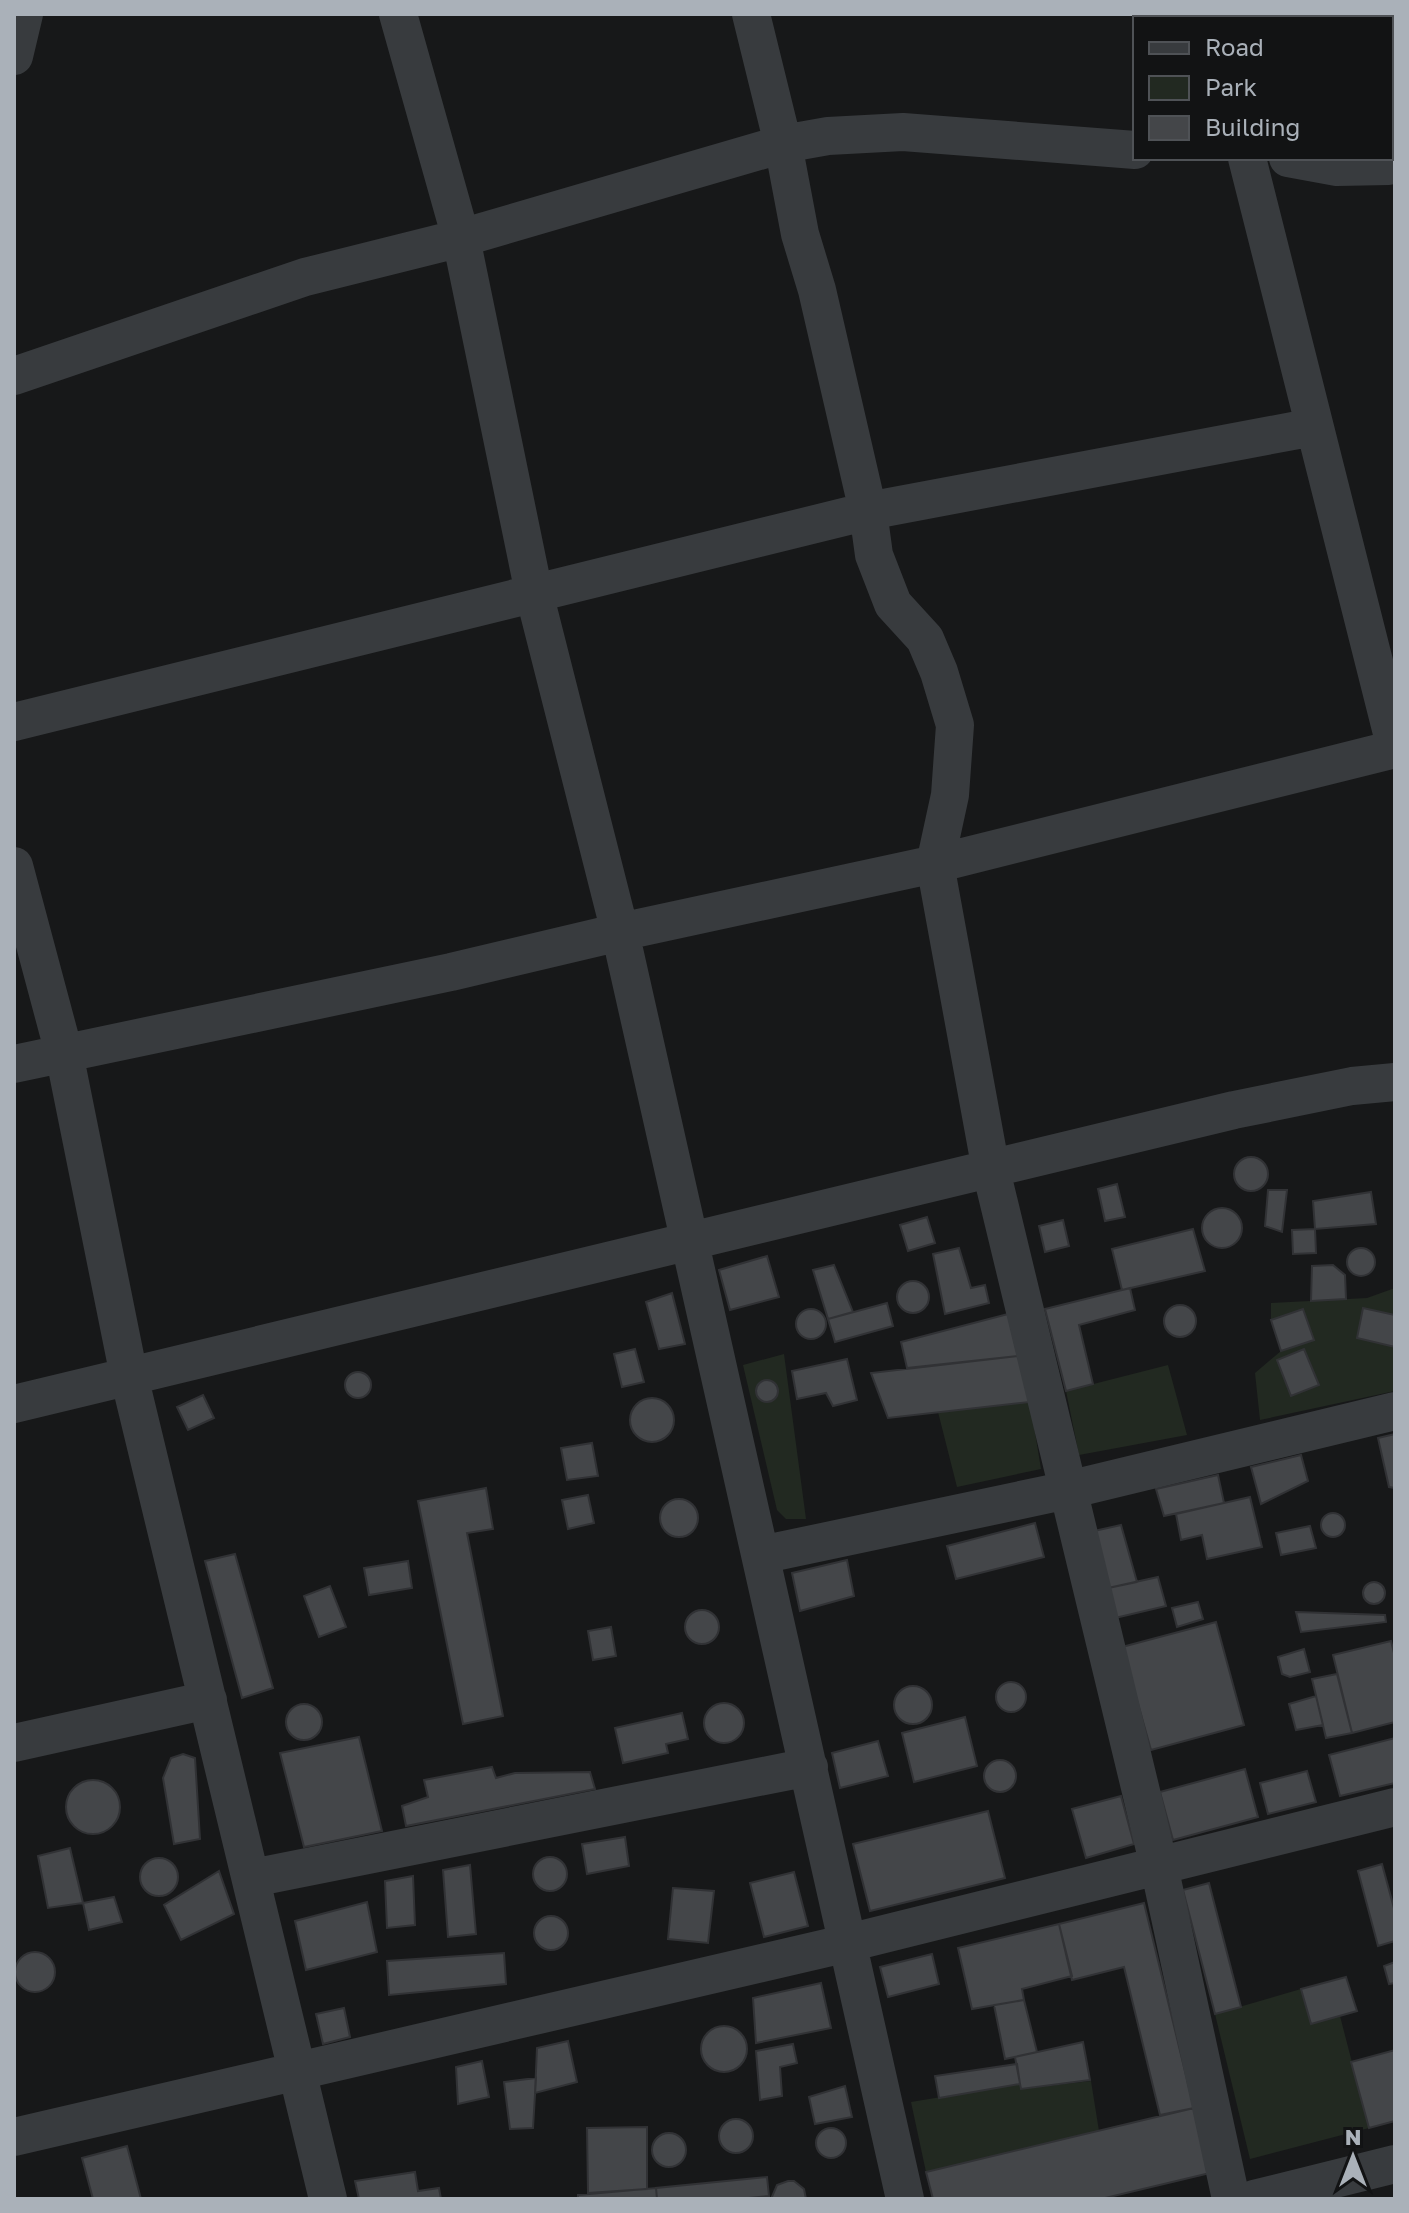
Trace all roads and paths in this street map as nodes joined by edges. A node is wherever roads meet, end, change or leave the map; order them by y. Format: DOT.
graph roads {
  1 [pos="24,14"];
  2 [pos="398,14"];
  3 [pos="751,14"];
  4 [pos="14,56"];
  5 [pos="783,144"];
  6 [pos="1133,150"];
  7 [pos="1247,160"];
  8 [pos="1299,160"];
  9 [pos="1395,162"];
  10 [pos="461,238"];
  11 [pos="14,376"];
  12 [pos="1314,427"];
  13 [pos="868,511"];
  14 [pos="534,593"];
  15 [pos="14,722"];
  16 [pos="1395,747"];
  17 [pos="935,864"];
  18 [pos="14,866"];
  19 [pos="620,932"];
  20 [pos="64,1053"];
  21 [pos="14,1064"];
  22 [pos="1395,1082"];
  23 [pos="991,1170"];
  24 [pos="690,1242"];
  25 [pos="129,1376"];
  26 [pos="14,1404"];
  27 [pos="1395,1411"];
  28 [pos="1068,1490"];
  29 [pos="761,1555"];
  30 [pos="208,1700"];
  31 [pos="14,1743"];
  32 [pos="809,1767"];
  33 [pos="1395,1807"];
  34 [pos="1159,1866"];
  35 [pos="252,1878"];
  36 [pos="848,1943"];
  37 [pos="297,2071"];
  38 [pos="14,2137"];
  39 [pos="1395,2164"];
  40 [pos="328,2199"];
  41 [pos="905,2199"];
  42 [pos="1231,2199"];
  43 [pos="1254,2199"];
  1 -- 4 [label="street"];
  2 -- 10 [label="street"];
  3 -- 5 [label="street"];
  5 -- 6 [label="street"];
  5 -- 10 [label="street"];
  5 -- 13 [label="street"];
  7 -- 12 [label="street"];
  8 -- 9 [label="street"];
  10 -- 11 [label="street"];
  10 -- 14 [label="street"];
  12 -- 13 [label="street"];
  12 -- 16 [label="street"];
  13 -- 14 [label="street"];
  13 -- 17 [label="street"];
  14 -- 15 [label="street"];
  14 -- 19 [label="street"];
  16 -- 17 [label="street"];
  17 -- 19 [label="street"];
  17 -- 23 [label="street"];
  18 -- 20 [label="street"];
  19 -- 20 [label="street"];
  19 -- 24 [label="street"];
  20 -- 21 [label="street"];
  20 -- 25 [label="street"];
  22 -- 23 [label="street"];
  23 -- 24 [label="street"];
  23 -- 28 [label="street"];
  24 -- 25 [label="street"];
  24 -- 29 [label="street"];
  25 -- 26 [label="street"];
  25 -- 30 [label="street"];
  27 -- 28 [label="street"];
  28 -- 29 [label="street"];
  28 -- 34 [label="street"];
  29 -- 32 [label="street"];
  30 -- 31 [label="street"];
  30 -- 35 [label="street"];
  32 -- 35 [label="street"];
  32 -- 36 [label="street"];
  33 -- 34 [label="street"];
  34 -- 36 [label="street"];
  34 -- 42 [label="street"];
  35 -- 37 [label="street"];
  36 -- 37 [label="street"];
  36 -- 41 [label="street"];
  37 -- 38 [label="street"];
  37 -- 40 [label="street"];
  39 -- 43 [label="street"];
}
